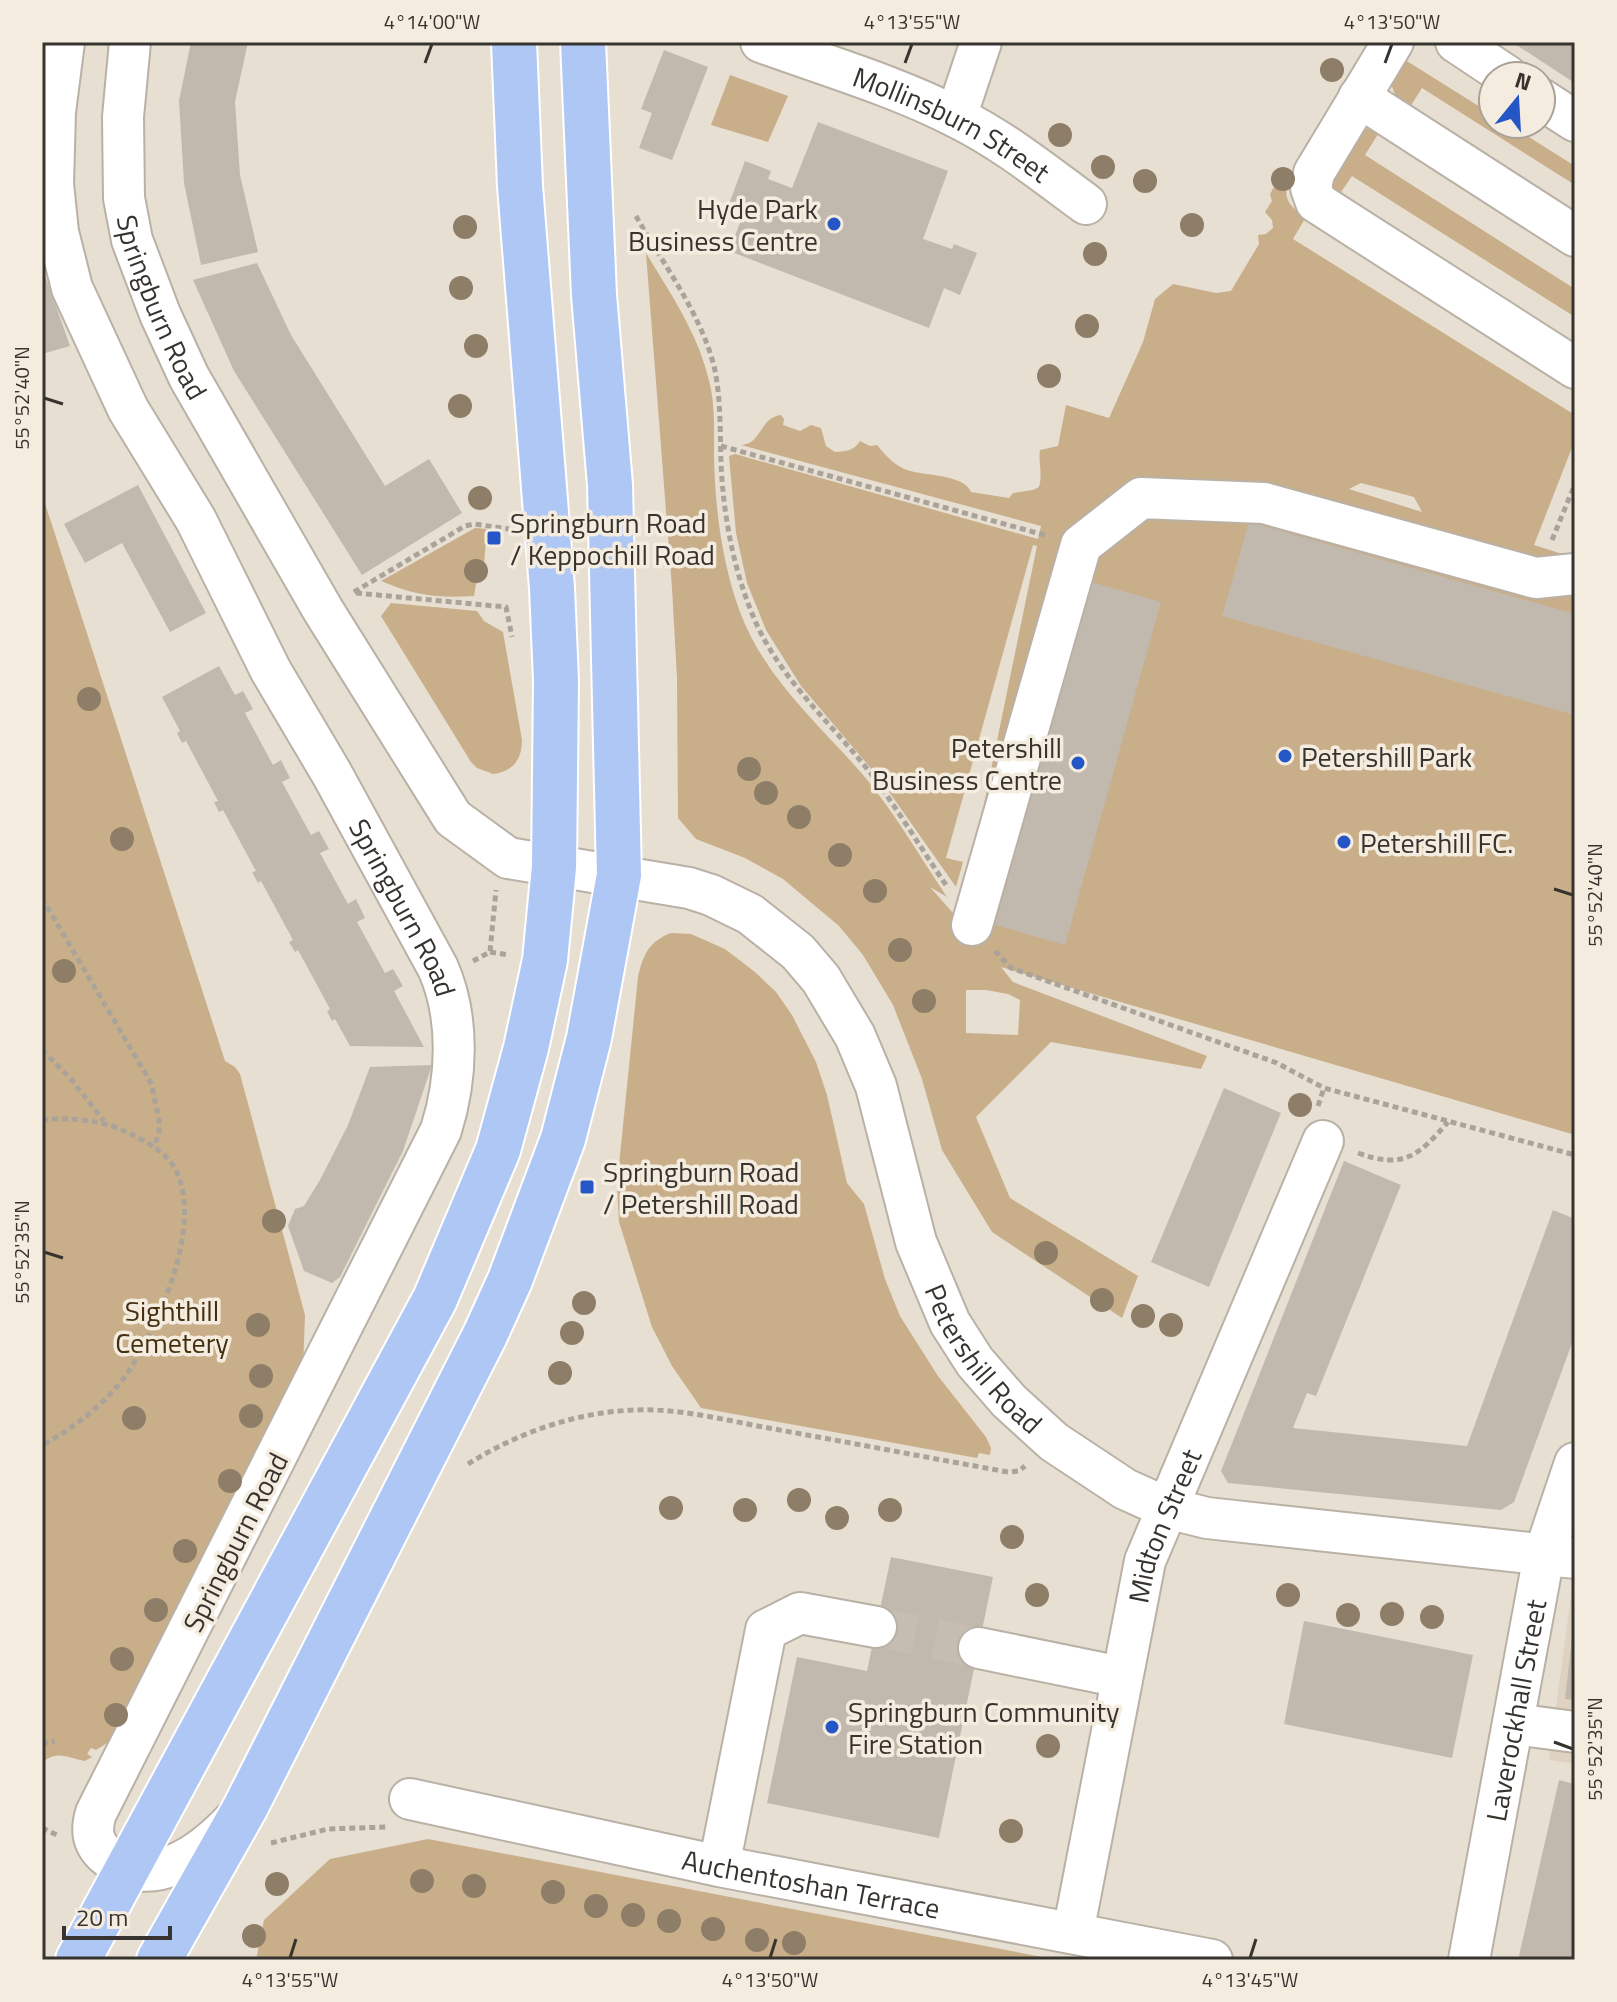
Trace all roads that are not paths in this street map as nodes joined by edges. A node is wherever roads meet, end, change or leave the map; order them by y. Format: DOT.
graph roads {
  1 [pos="64,42"];
  2 [pos="130,42"];
  3 [pos="514,42"];
  4 [pos="583,42"];
  5 [pos="761,42"];
  6 [pos="981,42"];
  7 [pos="1393,42"];
  8 [pos="1456,42"];
  9 [pos="1483,60"];
  10 [pos="1359,97"];
  11 [pos="1557,109"];
  12 [pos="956,117"];
  13 [pos="1575,121"];
  14 [pos="1086,204"];
  15 [pos="1575,236"];
  16 [pos="1575,368"];
  17 [pos="1575,574"];
  18 [pos="554,867"];
  19 [pos="619,875"];
  20 [pos="972,925"];
  21 [pos="1323,1141"];
  22 [pos="1575,1463"];
  23 [pos="1167,1508"];
  24 [pos="1560,1556"];
  25 [pos="876,1627"];
  26 [pos="979,1648"];
  27 [pos="1121,1677"];
  28 [pos="1514,1724"];
  29 [pos="1575,1732"];
  30 [pos="410,1799"];
  31 [pos="255,1826"];
  32 [pos="719,1866"];
  33 [pos="127,1868"];
  34 [pos="1073,1933"];
  35 [pos="78,1960"];
  36 [pos="159,1960"];
  37 [pos="1212,1960"];
  38 [pos="1469,1960"];
  1 -- 33 [label="street, Springburn Road"];
  2 -- 18 [label="street, Springburn Road"];
  3 -- 18 [label="main road, Springburn Road"];
  4 -- 19 [label="main road"];
  5 -- 12 [label="street, Mollinsburn Street"];
  6 -- 12 [label="street"];
  7 -- 10 [label="street"];
  8 -- 9 [label="street"];
  10 -- 15 [label="street"];
  10 -- 16 [label="street"];
  11 -- 13 [label="street"];
  12 -- 14 [label="street, Mollinsburn Street"];
  17 -- 20 [label="street"];
  18 -- 19 [label="street, Springburn Road"];
  18 -- 33 [label="main road, Springburn Road"];
  19 -- 23 [label="street, Petershill Road"];
  19 -- 31 [label="main road"];
  21 -- 23 [label="street, Midton Street"];
  22 -- 24 [label="street, Laverockhall Street"];
  23 -- 24 [label="street, Petershill Road"];
  23 -- 27 [label="street, Midton Street"];
  24 -- 28 [label="street, Laverockhall Street"];
  25 -- 32 [label="street"];
  26 -- 27 [label="street"];
  27 -- 34 [label="street, Midton Street"];
  28 -- 29 [label="street"];
  28 -- 38 [label="street, Laverockhall Street"];
  30 -- 32 [label="street, Auchentoshan Terrace"];
  31 -- 33 [label="street"];
  31 -- 36 [label="main road"];
  32 -- 34 [label="street, Auchentoshan Terrace"];
  33 -- 35 [label="main road, Springburn Road"];
  34 -- 37 [label="street, Auchentoshan Terrace"];
}
